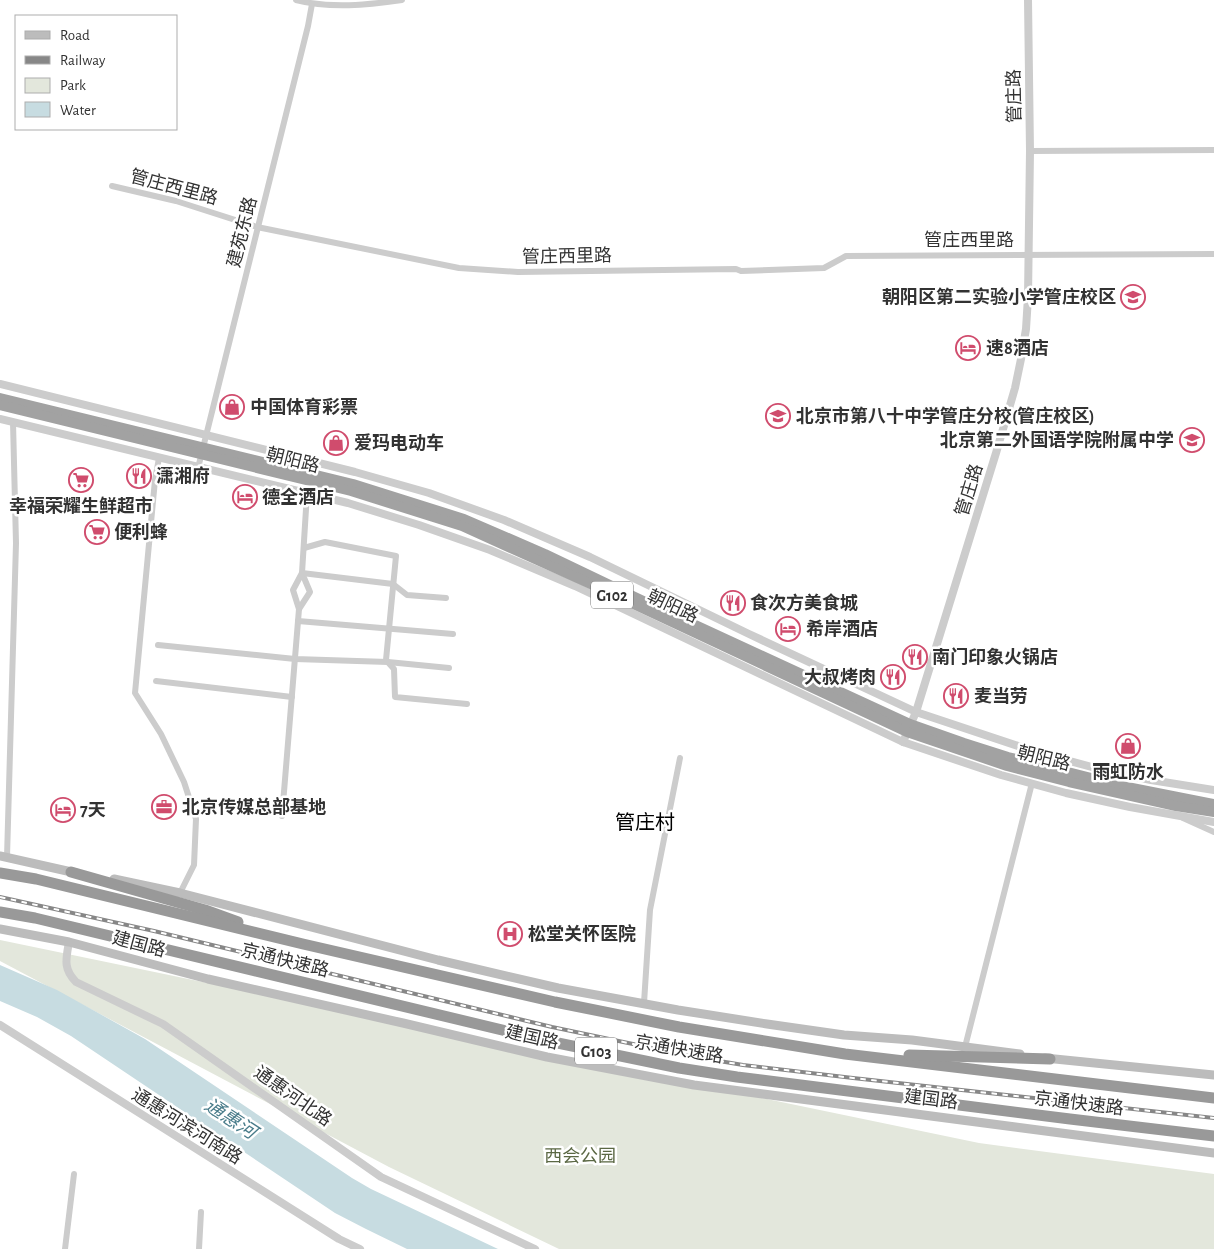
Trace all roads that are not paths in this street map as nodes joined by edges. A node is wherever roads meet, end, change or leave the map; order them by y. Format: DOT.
graph roads {
  1 [pos="296,0"];
  2 [pos="402,0"];
  3 [pos="1028,0"];
  4 [pos="312,4"];
  5 [pos="1214,150"];
  6 [pos="1030,151"];
  7 [pos="112,186"];
  8 [pos="258,227"];
  9 [pos="1214,254"];
  10 [pos="1029,255"];
  11 [pos="0,384"];
  12 [pos="0,398"];
  13 [pos="0,405"];
  14 [pos="0,419"];
  15 [pos="13,422"];
  16 [pos="206,436"];
  17 [pos="203,451"];
  18 [pos="159,458"];
  19 [pos="198,468"];
  20 [pos="307,493"];
  21 [pos="304,548"];
  22 [pos="302,572"];
  23 [pos="393,584"];
  24 [pos="446,598"];
  25 [pos="299,609"];
  26 [pos="298,620"];
  27 [pos="389,628"];
  28 [pos="453,634"];
  29 [pos="158,645"];
  30 [pos="295,659"];
  31 [pos="388,662"];
  32 [pos="448,668"];
  33 [pos="156,681"];
  34 [pos="292,698"];
  35 [pos="467,704"];
  36 [pos="916,712"];
  37 [pos="907,733"];
  38 [pos="680,758"];
  39 [pos="1032,783"];
  40 [pos="1214,790"];
  41 [pos="1214,804"];
  42 [pos="1214,812"];
  43 [pos="282,816"];
  44 [pos="1178,816"];
  45 [pos="1214,822"];
  46 [pos="1214,832"];
  47 [pos="4,856"];
  48 [pos="71,872"];
  49 [pos="0,873"];
  50 [pos="180,893"];
  51 [pos="0,912"];
  52 [pos="0,929"];
  53 [pos="69,942"];
  54 [pos="303,944"];
  55 [pos="644,1003"];
  56 [pos="0,1025"];
  57 [pos="965,1046"];
  58 [pos="845,1054"];
  59 [pos="1050,1059"];
  60 [pos="1214,1075"];
  61 [pos="1214,1097"];
  62 [pos="1210,1136"];
  63 [pos="1214,1153"];
  64 [pos="74,1174"];
  65 [pos="201,1212"];
  66 [pos="65,1249"];
  67 [pos="199,1249"];
  68 [pos="360,1249"];
  69 [pos="535,1249"];
  1 -- 4 [label="street"];
  2 -- 4 [label="street"];
  3 -- 6 [label="street, 管庄路"];
  4 -- 8 [label="street, 建苑东路"];
  5 -- 6 [label="street"];
  6 -- 10 [label="street, 管庄路"];
  7 -- 8 [label="street, 管庄西里路"];
  8 -- 10 [label="street, 管庄西里路"];
  8 -- 16 [label="street, 建苑东路"];
  9 -- 10 [label="street, 管庄西里路"];
  10 -- 36 [label="street, 管庄路"];
  11 -- 16 [label="street, 朝阳路"];
  12 -- 17 [label="highway, 朝阳路 / G102"];
  13 -- 17 [label="highway, 朝阳路 / G102"];
  14 -- 15 [label="street, 朝阳路"];
  15 -- 18 [label="street, 朝阳路"];
  15 -- 47 [label="street"];
  16 -- 17 [label="street, 建苑东路"];
  16 -- 36 [label="street, 朝阳路"];
  17 -- 19 [label="street, 建苑东路"];
  17 -- 37 [label="highway, 朝阳路 / G102"];
  18 -- 19 [label="street, 朝阳路"];
  18 -- 50 [label="street"];
  19 -- 20 [label="street, 朝阳路"];
  20 -- 21 [label="street"];
  20 -- 37 [label="street, 朝阳路"];
  21 -- 22 [label="street"];
  21 -- 23 [label="street"];
  22 -- 23 [label="street"];
  22 -- 25 [label="street"];
  22 -- 25 [label="street"];
  23 -- 24 [label="street"];
  23 -- 27 [label="street"];
  25 -- 26 [label="street"];
  26 -- 27 [label="street"];
  26 -- 30 [label="street"];
  27 -- 28 [label="street"];
  27 -- 31 [label="street"];
  29 -- 30 [label="street"];
  30 -- 31 [label="street"];
  30 -- 34 [label="street"];
  31 -- 32 [label="street"];
  31 -- 35 [label="street"];
  33 -- 34 [label="street"];
  34 -- 43 [label="street"];
  36 -- 37 [label="street, 管庄路"];
  36 -- 40 [label="street, 朝阳路"];
  37 -- 39 [label="street, 朝阳路"];
  37 -- 41 [label="highway, 朝阳路 / G102"];
  37 -- 42 [label="highway, 朝阳路 / G102"];
  38 -- 55 [label="street"];
  39 -- 44 [label="street, 朝阳路"];
  39 -- 57 [label="street"];
  44 -- 45 [label="street, 朝阳路"];
  44 -- 46 [label="street"];
  47 -- 48 [label="main road"];
  48 -- 50 [label="main road"];
  48 -- 54 [label="highway"];
  49 -- 54 [label="highway, 京通快速路 / G103"];
  50 -- 55 [label="main road"];
  51 -- 62 [label="highway, 京通快速路 / G103"];
  52 -- 53 [label="main road, 建国路"];
  53 -- 63 [label="main road, 建国路"];
  53 -- 69 [label="street, 通惠河北路"];
  54 -- 58 [label="highway, 京通快速路 / G103"];
  55 -- 57 [label="main road"];
  56 -- 68 [label="street, 通惠河滨河南路"];
  57 -- 59 [label="main road"];
  58 -- 59 [label="highway"];
  58 -- 61 [label="highway, 京通快速路 / G103"];
  59 -- 60 [label="main road"];
  64 -- 66 [label="street"];
  65 -- 67 [label="street"];
}
